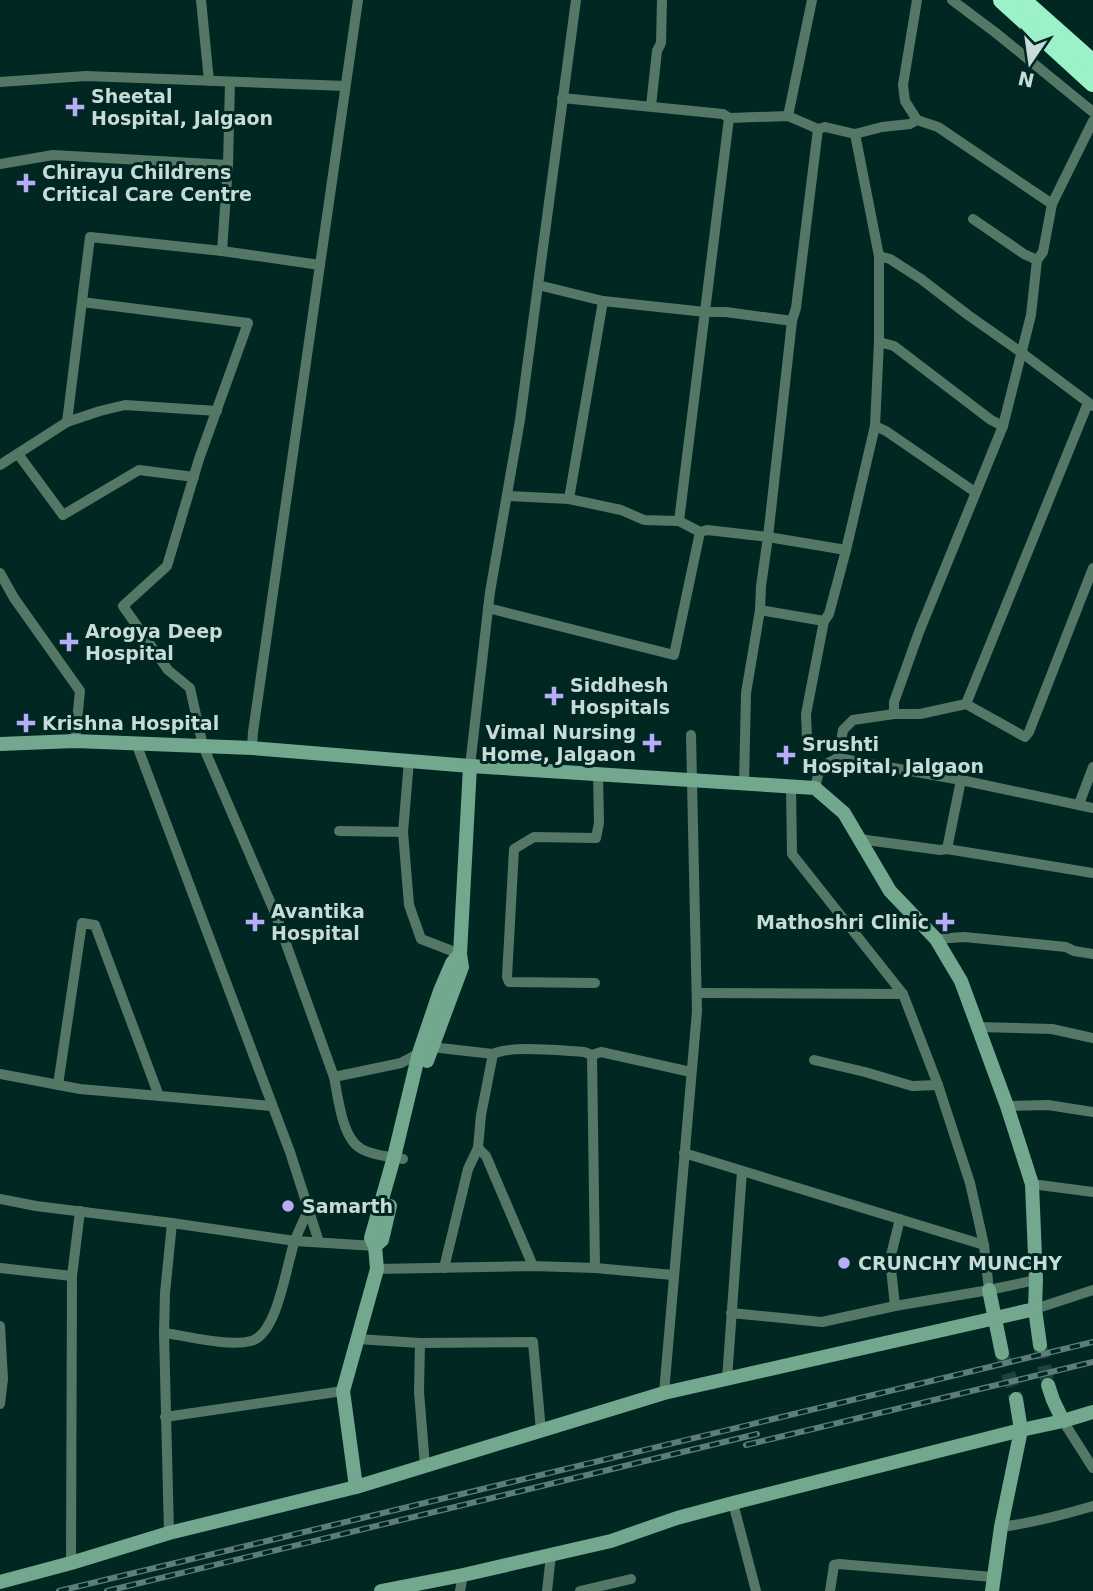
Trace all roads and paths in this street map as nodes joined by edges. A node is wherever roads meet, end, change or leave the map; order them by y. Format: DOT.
graph roads {
  1 [pos="201,0"];
  2 [pos="358,0"];
  3 [pos="576,0"];
  4 [pos="662,0"];
  5 [pos="812,0"];
  6 [pos="917,0"];
  7 [pos="952,0"];
  8 [pos="1002,0"];
  9 [pos="1022,0"];
  10 [pos="1093,63"];
  11 [pos="209,81"];
  12 [pos="0,82"];
  13 [pos="230,82"];
  14 [pos="1093,83"];
  15 [pos="345,86"];
  16 [pos="562,98"];
  17 [pos="651,106"];
  18 [pos="1093,112"];
  19 [pos="788,116"];
  20 [pos="729,118"];
  21 [pos="917,120"];
  22 [pos="1093,121"];
  23 [pos="818,129"];
  24 [pos="855,134"];
  25 [pos="0,164"];
  26 [pos="228,165"];
  27 [pos="1052,204"];
  28 [pos="973,219"];
  29 [pos="222,251"];
  30 [pos="879,256"];
  31 [pos="1037,260"];
  32 [pos="320,265"];
  33 [pos="538,285"];
  34 [pos="603,300"];
  35 [pos="82,302"];
  36 [pos="705,312"];
  37 [pos="792,321"];
  38 [pos="879,342"];
  39 [pos="1022,353"];
  40 [pos="1090,405"];
  41 [pos="217,411"];
  42 [pos="67,422"];
  43 [pos="875,426"];
  44 [pos="1003,426"];
  45 [pos="18,454"];
  46 [pos="0,466"];
  47 [pos="194,477"];
  48 [pos="975,492"];
  49 [pos="506,496"];
  50 [pos="569,499"];
  51 [pos="679,521"];
  52 [pos="700,532"];
  53 [pos="768,537"];
  54 [pos="846,550"];
  55 [pos="1093,568"];
  56 [pos="0,573"];
  57 [pos="488,608"];
  58 [pos="761,610"];
  59 [pos="824,621"];
  60 [pos="966,704"];
  61 [pos="894,714"];
  62 [pos="691,735"];
  63 [pos="807,739"];
  64 [pos="75,741"];
  65 [pos="136,743"];
  66 [pos="0,744"];
  67 [pos="204,746"];
  68 [pos="253,748"];
  69 [pos="838,758"];
  70 [pos="409,761"];
  71 [pos="470,766"];
  72 [pos="1093,766"];
  73 [pos="598,774"];
  74 [pos="693,780"];
  75 [pos="961,780"];
  76 [pos="744,784"];
  77 [pos="791,786"];
  78 [pos="815,788"];
  79 [pos="1079,804"];
  80 [pos="1093,807"];
  81 [pos="339,831"];
  82 [pos="403,832"];
  83 [pos="859,839"];
  84 [pos="947,849"];
  85 [pos="1093,873"];
  86 [pos="936,939"];
  87 [pos="460,954"];
  88 [pos="1093,954"];
  89 [pos="595,983"];
  90 [pos="696,993"];
  91 [pos="903,994"];
  92 [pos="977,1027"];
  93 [pos="1093,1038"];
  94 [pos="425,1050"];
  95 [pos="494,1054"];
  96 [pos="593,1055"];
  97 [pos="814,1060"];
  98 [pos="691,1072"];
  99 [pos="0,1074"];
  100 [pos="334,1077"];
  101 [pos="58,1085"];
  102 [pos="938,1085"];
  103 [pos="159,1096"];
  104 [pos="272,1105"];
  105 [pos="1007,1106"];
  106 [pos="1093,1112"];
  107 [pos="478,1148"];
  108 [pos="684,1153"];
  109 [pos="398,1158"];
  110 [pos="742,1171"];
  111 [pos="1032,1184"];
  112 [pos="1093,1192"];
  113 [pos="0,1199"];
  114 [pos="309,1210"];
  115 [pos="80,1211"];
  116 [pos="900,1219"];
  117 [pos="172,1223"];
  118 [pos="295,1241"];
  119 [pos="319,1242"];
  120 [pos="984,1245"];
  121 [pos="375,1246"];
  122 [pos="533,1266"];
  123 [pos="0,1268"];
  124 [pos="444,1268"];
  125 [pos="594,1268"];
  126 [pos="377,1269"];
  127 [pos="673,1275"];
  128 [pos="72,1276"];
  129 [pos="1036,1280"];
  130 [pos="989,1290"];
  131 [pos="1093,1290"];
  132 [pos="895,1306"];
  133 [pos="1035,1309"];
  134 [pos="731,1313"];
  135 [pos="994,1318"];
  136 [pos="0,1326"];
  137 [pos="164,1333"];
  138 [pos="358,1339"];
  139 [pos="420,1343"];
  140 [pos="1040,1345"];
  141 [pos="1002,1353"];
  142 [pos="1,1379"];
  143 [pos="727,1379"];
  144 [pos="1048,1385"];
  145 [pos="343,1391"];
  146 [pos="664,1393"];
  147 [pos="1016,1399"];
  148 [pos="0,1404"];
  149 [pos="1093,1412"];
  150 [pos="165,1418"];
  151 [pos="1063,1421"];
  152 [pos="1021,1430"];
  153 [pos="541,1431"];
  154 [pos="425,1466"];
  155 [pos="1093,1468"];
  156 [pos="356,1487"];
  157 [pos="733,1503"];
  158 [pos="1093,1506"];
  159 [pos="1001,1527"];
  160 [pos="169,1533"];
  161 [pos="551,1555"];
  162 [pos="71,1563"];
  163 [pos="463,1575"];
  164 [pos="631,1578"];
  165 [pos="0,1582"];
  166 [pos="992,1584"];
  167 [pos="381,1591"];
  168 [pos="460,1591"];
  169 [pos="547,1591"];
  170 [pos="580,1591"];
  171 [pos="756,1591"];
  172 [pos="830,1591"];
  1 -- 11 [label="street"];
  2 -- 15 [label="street"];
  3 -- 16 [label="street"];
  4 -- 17 [label="street"];
  5 -- 19 [label="street"];
  6 -- 21 [label="street"];
  7 -- 18 [label="street"];
  8 -- 14 [label="highway"];
  9 -- 10 [label="highway"];
  11 -- 12 [label="street"];
  11 -- 13 [label="street"];
  13 -- 15 [label="street"];
  13 -- 26 [label="street"];
  15 -- 32 [label="street"];
  16 -- 17 [label="street"];
  16 -- 33 [label="street"];
  17 -- 20 [label="street"];
  19 -- 20 [label="street"];
  19 -- 23 [label="street"];
  20 -- 36 [label="street"];
  21 -- 24 [label="street"];
  21 -- 27 [label="street"];
  22 -- 27 [label="street"];
  23 -- 24 [label="street"];
  23 -- 37 [label="street"];
  24 -- 30 [label="street"];
  25 -- 26 [label="street"];
  26 -- 29 [label="street"];
  27 -- 31 [label="street"];
  28 -- 31 [label="street"];
  29 -- 32 [label="street"];
  29 -- 35 [label="street"];
  30 -- 38 [label="street"];
  30 -- 39 [label="street"];
  31 -- 39 [label="street"];
  32 -- 68 [label="street"];
  33 -- 34 [label="street"];
  33 -- 49 [label="street"];
  34 -- 36 [label="street"];
  34 -- 50 [label="street"];
  35 -- 41 [label="street"];
  35 -- 42 [label="street"];
  36 -- 37 [label="street"];
  36 -- 51 [label="street"];
  37 -- 53 [label="street"];
  38 -- 43 [label="street"];
  38 -- 44 [label="street"];
  39 -- 40 [label="street"];
  39 -- 44 [label="street"];
  40 -- 60 [label="street"];
  41 -- 42 [label="street"];
  41 -- 47 [label="street"];
  42 -- 45 [label="street"];
  43 -- 48 [label="street"];
  43 -- 54 [label="street"];
  44 -- 48 [label="street"];
  45 -- 46 [label="street"];
  45 -- 47 [label="street"];
  47 -- 67 [label="street"];
  48 -- 61 [label="street"];
  49 -- 50 [label="street"];
  49 -- 57 [label="street"];
  50 -- 51 [label="street"];
  51 -- 52 [label="street"];
  52 -- 53 [label="street"];
  52 -- 57 [label="street"];
  53 -- 54 [label="street"];
  53 -- 58 [label="street"];
  54 -- 59 [label="street"];
  55 -- 60 [label="street"];
  56 -- 64 [label="street"];
  57 -- 71 [label="street"];
  58 -- 59 [label="street"];
  58 -- 76 [label="street"];
  59 -- 63 [label="street"];
  60 -- 61 [label="street"];
  61 -- 69 [label="street"];
  62 -- 74 [label="street"];
  64 -- 65 [label="main road"];
  64 -- 66 [label="main road"];
  65 -- 67 [label="main road"];
  65 -- 104 [label="street"];
  67 -- 68 [label="main road"];
  67 -- 100 [label="street"];
  68 -- 70 [label="main road"];
  69 -- 75 [label="street"];
  69 -- 78 [label="street"];
  70 -- 71 [label="main road"];
  70 -- 82 [label="street"];
  71 -- 73 [label="main road"];
  71 -- 87 [label="main road"];
  72 -- 79 [label="street"];
  73 -- 74 [label="main road"];
  73 -- 89 [label="street"];
  74 -- 76 [label="main road"];
  74 -- 90 [label="street"];
  75 -- 79 [label="street"];
  75 -- 84 [label="street"];
  76 -- 77 [label="main road"];
  77 -- 78 [label="main road"];
  77 -- 91 [label="street"];
  78 -- 83 [label="main road"];
  79 -- 80 [label="street"];
  81 -- 82 [label="street"];
  82 -- 87 [label="street"];
  83 -- 84 [label="street"];
  83 -- 86 [label="main road"];
  84 -- 85 [label="street"];
  86 -- 88 [label="street"];
  86 -- 92 [label="main road"];
  87 -- 94 [label="main road"];
  90 -- 91 [label="street"];
  90 -- 98 [label="street"];
  91 -- 102 [label="street"];
  92 -- 93 [label="street"];
  92 -- 105 [label="main road"];
  94 -- 95 [label="street"];
  94 -- 100 [label="street"];
  94 -- 109 [label="main road"];
  95 -- 96 [label="street"];
  95 -- 107 [label="street"];
  96 -- 98 [label="street"];
  96 -- 125 [label="street"];
  97 -- 102 [label="street"];
  98 -- 108 [label="street"];
  99 -- 101 [label="street"];
  100 -- 109 [label="street"];
  101 -- 103 [label="street"];
  101 -- 103 [label="street"];
  102 -- 120 [label="street"];
  103 -- 104 [label="street"];
  104 -- 114 [label="street"];
  105 -- 106 [label="street"];
  105 -- 111 [label="main road"];
  107 -- 122 [label="street"];
  107 -- 124 [label="street"];
  108 -- 110 [label="street"];
  108 -- 127 [label="street"];
  109 -- 121 [label="main road"];
  110 -- 116 [label="street"];
  110 -- 134 [label="street"];
  111 -- 112 [label="street"];
  111 -- 129 [label="main road"];
  113 -- 115 [label="street"];
  114 -- 118 [label="street"];
  114 -- 119 [label="street"];
  115 -- 117 [label="street"];
  115 -- 128 [label="street"];
  116 -- 120 [label="street"];
  116 -- 132 [label="street"];
  117 -- 118 [label="street"];
  117 -- 137 [label="street"];
  118 -- 119 [label="street"];
  118 -- 137 [label="street"];
  119 -- 121 [label="street"];
  120 -- 130 [label="street"];
  121 -- 126 [label="main road"];
  122 -- 124 [label="street"];
  122 -- 125 [label="street"];
  123 -- 128 [label="street"];
  124 -- 126 [label="street"];
  125 -- 127 [label="street"];
  126 -- 138 [label="main road"];
  127 -- 146 [label="street"];
  128 -- 162 [label="street"];
  129 -- 130 [label="street"];
  129 -- 133 [label="main road"];
  130 -- 132 [label="street"];
  130 -- 135 [label="main road"];
  131 -- 133 [label="street"];
  132 -- 134 [label="street"];
  133 -- 135 [label="main road"];
  133 -- 140 [label="main road"];
  134 -- 143 [label="street"];
  135 -- 141 [label="main road"];
  135 -- 143 [label="main road"];
  136 -- 142 [label="street"];
  137 -- 150 [label="street"];
  138 -- 139 [label="street"];
  138 -- 145 [label="main road"];
  139 -- 153 [label="street"];
  139 -- 154 [label="street"];
  142 -- 148 [label="street"];
  143 -- 146 [label="main road"];
  144 -- 151 [label="main road"];
  145 -- 150 [label="street"];
  145 -- 156 [label="main road"];
  146 -- 153 [label="main road"];
  147 -- 152 [label="main road"];
  149 -- 151 [label="main road"];
  150 -- 160 [label="street"];
  151 -- 152 [label="main road"];
  151 -- 155 [label="street"];
  152 -- 157 [label="main road"];
  152 -- 159 [label="main road"];
  153 -- 154 [label="main road"];
  154 -- 156 [label="main road"];
  156 -- 160 [label="main road"];
  157 -- 161 [label="main road"];
  157 -- 171 [label="street"];
  158 -- 159 [label="street"];
  159 -- 166 [label="main road"];
  160 -- 162 [label="main road"];
  161 -- 163 [label="main road"];
  161 -- 169 [label="street"];
  162 -- 165 [label="main road"];
  163 -- 167 [label="main road"];
  163 -- 168 [label="street"];
  164 -- 170 [label="street"];
  166 -- 172 [label="street"];
}
